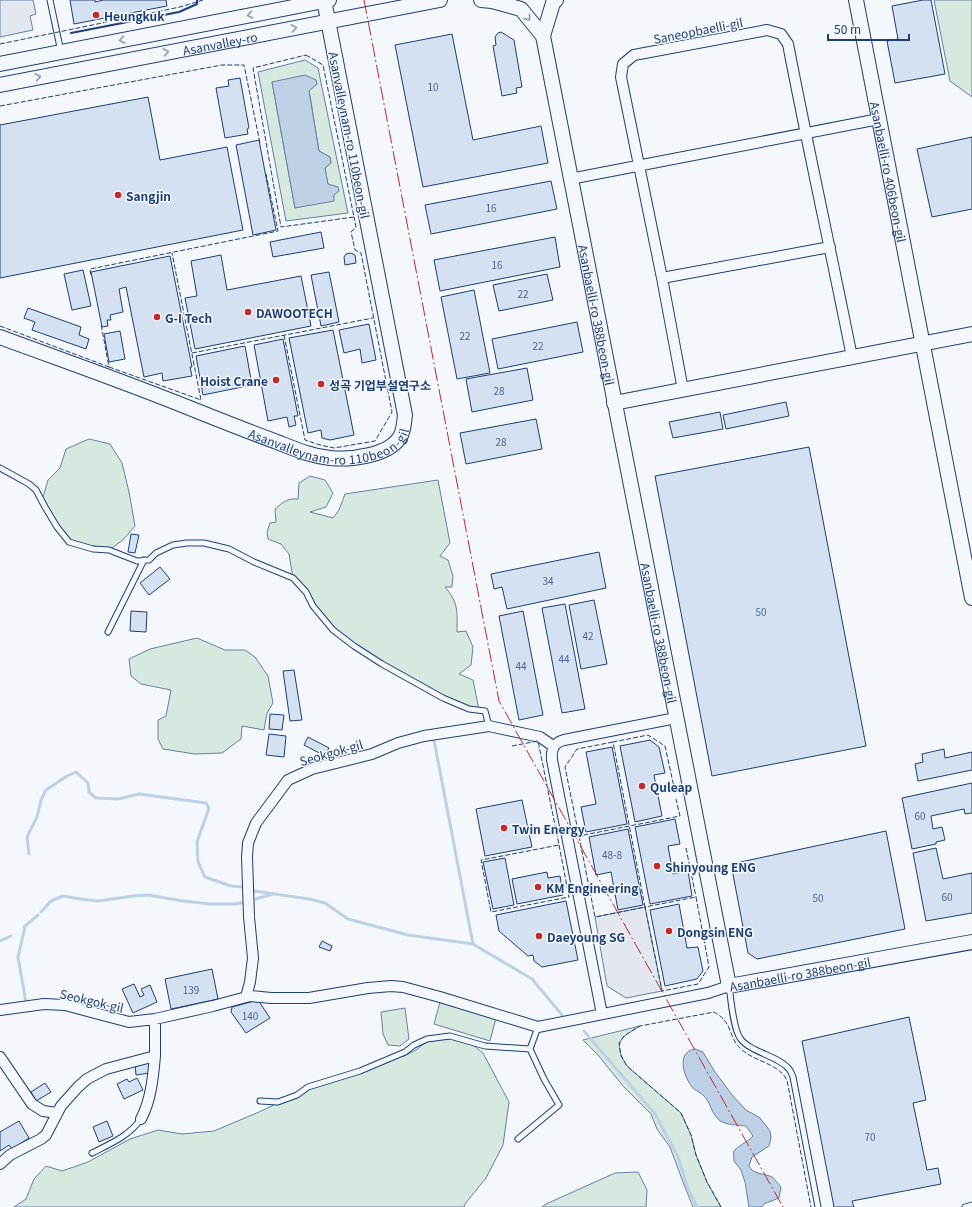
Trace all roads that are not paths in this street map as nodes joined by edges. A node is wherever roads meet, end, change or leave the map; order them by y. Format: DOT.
graph roads {
  1 [pos="50,0"];
  2 [pos="326,0"];
  3 [pos="440,0"];
  4 [pos="481,0"];
  5 [pos="556,0"];
  6 [pos="852,0"];
  7 [pos="856,0"];
  8 [pos="862,0"];
  9 [pos="860,18"];
  10 [pos="328,21"];
  11 [pos="543,36"];
  12 [pos="61,52"];
  13 [pos="0,64"];
  14 [pos="0,85"];
  15 [pos="879,119"];
  16 [pos="805,133"];
  17 [pos="639,165"];
  18 [pos="570,179"];
  19 [pos="830,247"];
  20 [pos="662,278"];
  21 [pos="972,334"];
  22 [pos="0,337"];
  23 [pos="923,343"];
  24 [pos="852,357"];
  25 [pos="683,390"];
  26 [pos="614,403"];
  27 [pos="0,468"];
  28 [pos="144,560"];
  29 [pos="972,598"];
  30 [pos="108,632"];
  31 [pos="676,718"];
  32 [pos="489,726"];
  33 [pos="553,746"];
  34 [pos="972,942"];
  35 [pos="729,986"];
  36 [pos="246,997"];
  37 [pos="0,1010"];
  38 [pos="602,1014"];
  39 [pos="154,1019"];
  40 [pos="538,1026"];
  41 [pos="530,1049"];
  42 [pos="155,1056"];
  43 [pos="0,1057"];
  44 [pos="260,1101"];
  45 [pos="56,1113"];
  46 [pos="141,1119"];
  47 [pos="518,1139"];
  48 [pos="92,1154"];
  49 [pos="0,1164"];
  50 [pos="972,1205"];
  51 [pos="818,1207"];
  52 [pos="965,1207"];
  1 -- 12 [label="lane"];
  2 -- 10 [label="street, Asanvalleynam-ro 110beon-gil"];
  2 -- 12 [label="street, Asanvalley-ro, one-way"];
  3 -- 10 [label="street, Asanvalley-ro"];
  4 -- 11 [label="street, one-way"];
  5 -- 11 [label="street"];
  6 -- 9 [label="street"];
  7 -- 9 [label="street, Asanbaelli-ro 406beon-gil"];
  8 -- 9 [label="street"];
  9 -- 15 [label="street, Asanbaelli-ro 406beon-gil"];
  14 -- 10 [label="street, Asanvalley-ro, one-way"];
  10 -- 22 [label="street, Asanvalleynam-ro 110beon-gil"];
  11 -- 18 [label="street, Asanbaelli-ro 388beon-gil"];
  12 -- 13 [label="street, Asanvalley-ro"];
  15 -- 16 [label="street"];
  15 -- 23 [label="street, Asanbaelli-ro 406beon-gil"];
  16 -- 17 [label="street"];
  16 -- 17 [label="street, Saneopbaelli-gil"];
  16 -- 19 [label="street, Saneopbaelli-gil"];
  17 -- 18 [label="street"];
  17 -- 20 [label="street, Saneopbaelli-gil"];
  18 -- 26 [label="street, Asanbaelli-ro 388beon-gil"];
  19 -- 20 [label="street"];
  19 -- 24 [label="street, Saneopbaelli-gil"];
  20 -- 25 [label="street, Saneopbaelli-gil"];
  21 -- 23 [label="street"];
  23 -- 24 [label="street"];
  23 -- 29 [label="street, Asanbaelli-ro 406beon-gil"];
  24 -- 25 [label="street"];
  25 -- 26 [label="street"];
  26 -- 31 [label="street, Asanbaelli-ro 388beon-gil"];
  27 -- 28 [label="lane"];
  28 -- 30 [label="lane"];
  28 -- 32 [label="lane"];
  31 -- 33 [label="street"];
  31 -- 35 [label="street, Asanbaelli-ro 388beon-gil"];
  32 -- 33 [label="street, Seokgok-gil"];
  32 -- 36 [label="street, Seokgok-gil"];
  33 -- 38 [label="street"];
  34 -- 35 [label="street, Asanbaelli-ro 388beon-gil"];
  35 -- 38 [label="street, Seokgok-gil"];
  35 -- 51 [label="lane"];
  36 -- 39 [label="street, Seokgok-gil"];
  36 -- 40 [label="street, Seokgok-gil"];
  37 -- 39 [label="street, Seokgok-gil"];
  38 -- 40 [label="street, Seokgok-gil"];
  39 -- 42 [label="street"];
  40 -- 41 [label="lane"];
  41 -- 44 [label="lane"];
  41 -- 47 [label="lane"];
  42 -- 45 [label="street"];
  42 -- 46 [label="street"];
  43 -- 45 [label="street"];
  45 -- 49 [label="street"];
  46 -- 48 [label="lane"];
  50 -- 52 [label="lane"];
}
